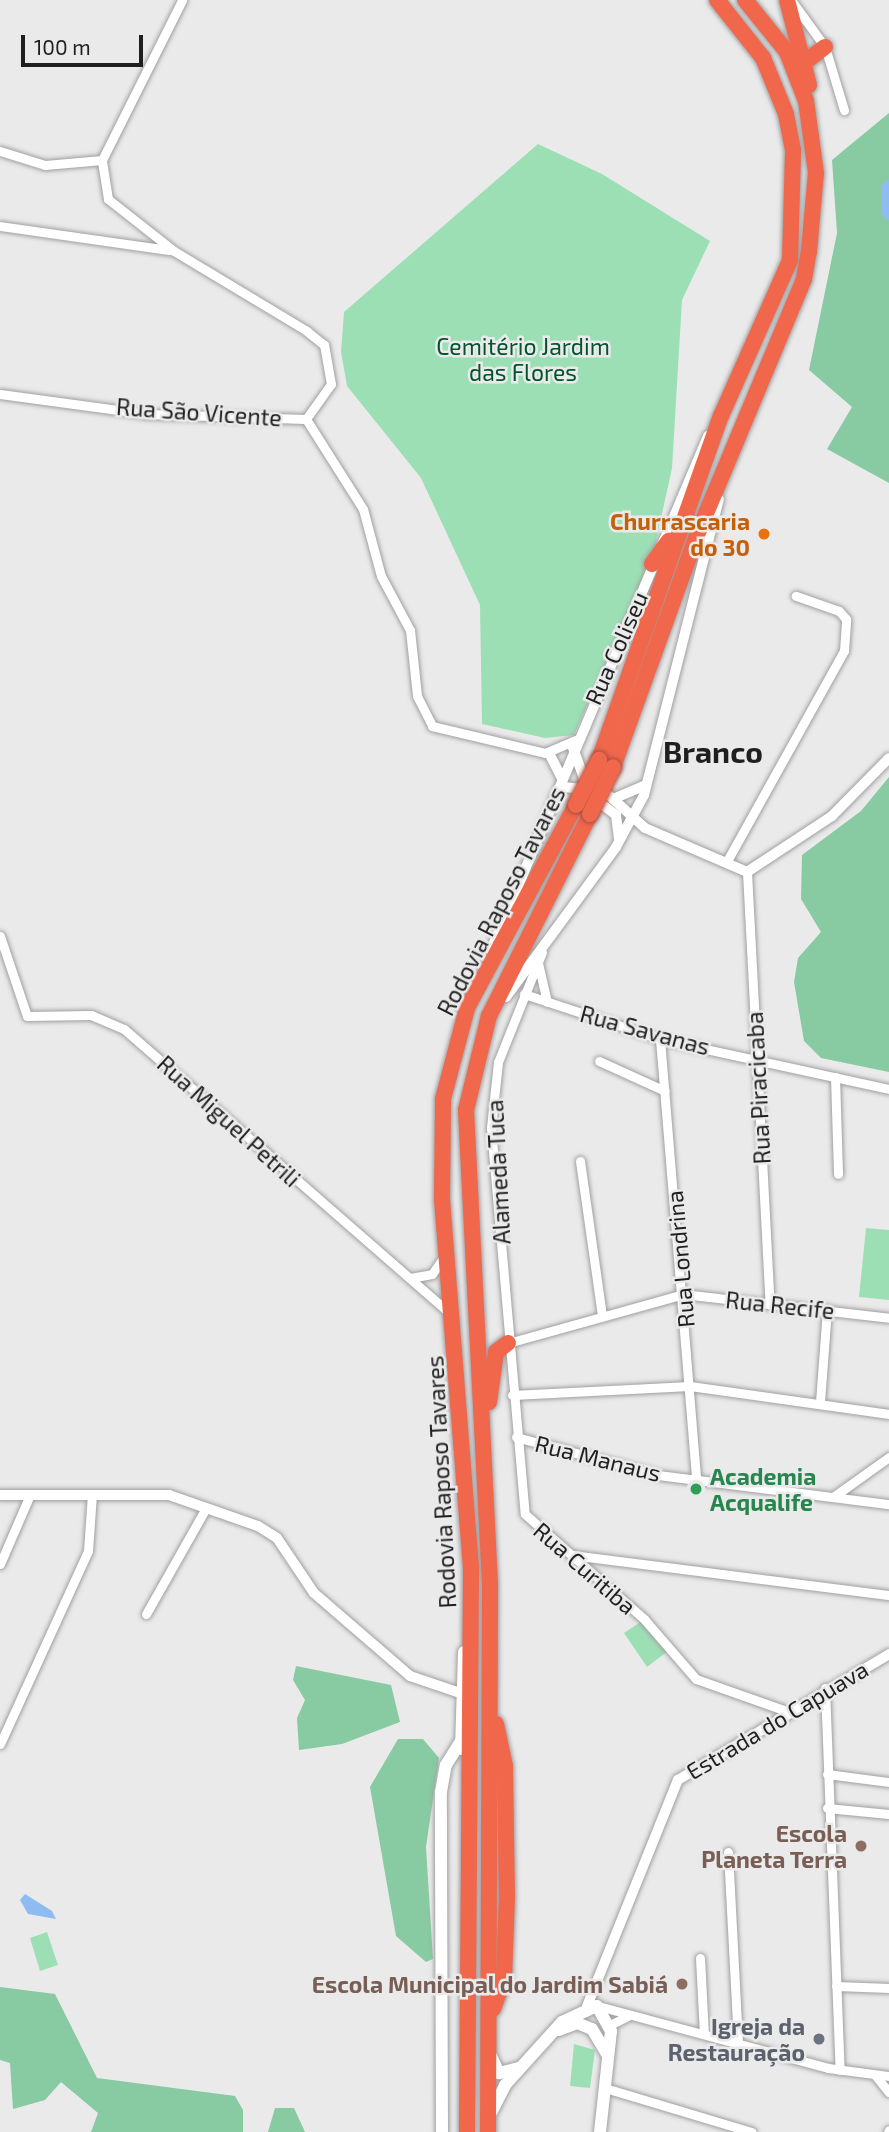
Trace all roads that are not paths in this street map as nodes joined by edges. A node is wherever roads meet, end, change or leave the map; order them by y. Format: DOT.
graph roads {
  1 [pos="182,0"];
  2 [pos="717,0"];
  3 [pos="745,0"];
  4 [pos="789,0"];
  5 [pos="825,47"];
  6 [pos="805,62"];
  7 [pos="844,110"];
  8 [pos="814,143"];
  9 [pos="0,151"];
  10 [pos="102,160"];
  11 [pos="0,226"];
  12 [pos="174,251"];
  13 [pos="0,394"];
  14 [pos="721,416"];
  15 [pos="306,419"];
  16 [pos="728,467"];
  17 [pos="679,528"];
  18 [pos="652,564"];
  19 [pos="796,596"];
  20 [pos="574,744"];
  21 [pos="548,755"];
  22 [pos="889,758"];
  23 [pos="606,763"];
  24 [pos="563,771"];
  25 [pos="583,776"];
  26 [pos="647,784"];
  27 [pos="613,799"];
  28 [pos="552,801"];
  29 [pos="634,815"];
  30 [pos="645,828"];
  31 [pos="624,833"];
  32 [pos="616,847"];
  33 [pos="727,861"];
  34 [pos="747,872"];
  35 [pos="552,928"];
  36 [pos="0,936"];
  37 [pos="538,962"];
  38 [pos="524,994"];
  39 [pos="547,1002"];
  40 [pos="467,1008"];
  41 [pos="660,1039"];
  42 [pos="479,1046"];
  43 [pos="755,1057"];
  44 [pos="599,1061"];
  45 [pos="835,1077"];
  46 [pos="889,1089"];
  47 [pos="665,1091"];
  48 [pos="580,1161"];
  49 [pos="838,1174"];
  50 [pos="447,1236"];
  51 [pos="410,1278"];
  52 [pos="683,1294"];
  53 [pos="770,1304"];
  54 [pos="827,1309"];
  55 [pos="602,1316"];
  56 [pos="455,1317"];
  57 [pos="889,1318"];
  58 [pos="508,1343"];
  59 [pos="690,1386"];
  60 [pos="512,1395"];
  61 [pos="820,1402"];
  62 [pos="889,1414"];
  63 [pos="484,1432"];
  64 [pos="516,1437"];
  65 [pos="889,1457"];
  66 [pos="696,1479"];
  67 [pos="92,1494"];
  68 [pos="0,1495"];
  69 [pos="29,1497"];
  70 [pos="833,1497"];
  71 [pos="889,1504"];
  72 [pos="206,1508"];
  73 [pos="572,1555"];
  74 [pos="0,1564"];
  75 [pos="471,1568"];
  76 [pos="889,1595"];
  77 [pos="146,1614"];
  78 [pos="889,1654"];
  79 [pos="825,1688"];
  80 [pos="460,1693"];
  81 [pos="787,1711"];
  82 [pos="461,1741"];
  83 [pos="0,1744"];
  84 [pos="827,1774"];
  85 [pos="889,1782"];
  86 [pos="827,1808"];
  87 [pos="889,1814"];
  88 [pos="470,1848"];
  89 [pos="728,1852"];
  90 [pos="700,1958"];
  91 [pos="835,1986"];
  92 [pos="595,1988"];
  93 [pos="889,1988"];
  94 [pos="602,2007"];
  95 [pos="582,2009"];
  96 [pos="630,2015"];
  97 [pos="610,2025"];
  98 [pos="592,2029"];
  99 [pos="552,2034"];
  100 [pos="704,2034"];
  101 [pos="738,2044"];
  102 [pos="490,2054"];
  103 [pos="608,2061"];
  104 [pos="520,2068"];
  105 [pos="840,2070"];
  106 [pos="875,2075"];
  107 [pos="889,2076"];
  108 [pos="605,2088"];
  109 [pos="889,2092"];
  110 [pos="488,2130"];
  111 [pos="442,2132"];
  112 [pos="467,2132"];
  113 [pos="600,2132"];
  114 [pos="752,2132"];
  1 -- 10 [label="street"];
  2 -- 14 [label="highway, Rodovia Raposo Tavares"];
  3 -- 8 [label="highway, Rodovia Raposo Tavares"];
  4 -- 5 [label="street"];
  4 -- 6 [label="highway"];
  5 -- 6 [label="highway"];
  5 -- 7 [label="street"];
  6 -- 8 [label="highway"];
  8 -- 16 [label="highway, Rodovia Raposo Tavares"];
  9 -- 10 [label="street"];
  10 -- 12 [label="street, Rua São Vicente"];
  11 -- 12 [label="street"];
  12 -- 15 [label="street, Rua São Vicente"];
  13 -- 15 [label="street, Rua São Vicente"];
  14 -- 17 [label="highway, Rodovia Raposo Tavares"];
  14 -- 18 [label="street, Rua Coliseu"];
  15 -- 21 [label="street"];
  16 -- 23 [label="highway, Rodovia Raposo Tavares"];
  16 -- 26 [label="street, Alameda Tuca"];
  17 -- 18 [label="highway"];
  17 -- 23 [label="highway, Rodovia Raposo Tavares"];
  18 -- 20 [label="street, Rua Coliseu"];
  19 -- 33 [label="street"];
  20 -- 21 [label="street"];
  20 -- 24 [label="street, Rua Coliseu"];
  20 -- 25 [label="street"];
  21 -- 24 [label="street"];
  22 -- 34 [label="street"];
  23 -- 40 [label="highway, Rodovia Raposo Tavares, bridge"];
  23 -- 42 [label="highway, Rodovia Raposo Tavares, bridge"];
  24 -- 25 [label="street"];
  24 -- 28 [label="street, Rua Coliseu"];
  25 -- 27 [label="street"];
  26 -- 27 [label="street"];
  26 -- 29 [label="street, Alameda Tuca"];
  27 -- 29 [label="street"];
  28 -- 32 [label="street"];
  28 -- 40 [label="street, Rua Coliseu"];
  29 -- 30 [label="street"];
  29 -- 31 [label="street, Alameda Tuca"];
  30 -- 31 [label="street"];
  30 -- 33 [label="street"];
  31 -- 32 [label="street, Alameda Tuca"];
  32 -- 35 [label="street, Alameda Tuca"];
  33 -- 34 [label="street"];
  34 -- 43 [label="street, Rua Piracicaba"];
  35 -- 37 [label="street, Alameda Tuca"];
  35 -- 42 [label="street, Alameda Tuca"];
  36 -- 51 [label="street, Rua Miguel Petrili"];
  37 -- 38 [label="street, Alameda Tuca"];
  37 -- 39 [label="street"];
  38 -- 39 [label="street, Rua Savanas"];
  38 -- 58 [label="street, Alameda Tuca"];
  39 -- 41 [label="street, Rua Savanas"];
  40 -- 50 [label="highway, Rodovia Raposo Tavares"];
  41 -- 43 [label="street, Rua Savanas"];
  41 -- 47 [label="street, Rua Londrina"];
  42 -- 63 [label="highway, Rodovia Raposo Tavares"];
  43 -- 45 [label="street, Rua Savanas"];
  43 -- 53 [label="street, Rua Piracicaba"];
  44 -- 47 [label="street"];
  45 -- 46 [label="street, Rua Savanas"];
  45 -- 49 [label="street"];
  47 -- 52 [label="street, Rua Londrina"];
  48 -- 55 [label="street"];
  50 -- 51 [label="street"];
  50 -- 56 [label="highway, Rodovia Raposo Tavares"];
  51 -- 56 [label="street, Rua Miguel Petrili"];
  52 -- 53 [label="street, Rua Recife"];
  52 -- 55 [label="street, Rua Recife"];
  52 -- 59 [label="street, Rua Londrina"];
  53 -- 54 [label="street, Rua Recife"];
  54 -- 57 [label="street, Rua Recife"];
  54 -- 61 [label="street"];
  55 -- 58 [label="street, Rua Recife"];
  56 -- 75 [label="highway, Rodovia Raposo Tavares"];
  58 -- 60 [label="street, Rua Curitiba"];
  58 -- 63 [label="highway"];
  59 -- 60 [label="street"];
  59 -- 61 [label="street"];
  59 -- 66 [label="street, Rua Londrina"];
  60 -- 64 [label="street, Rua Curitiba"];
  61 -- 62 [label="street"];
  63 -- 102 [label="highway, Rodovia Raposo Tavares"];
  64 -- 66 [label="street, Rua Manaus"];
  64 -- 73 [label="street, Rua Curitiba"];
  65 -- 70 [label="street"];
  66 -- 70 [label="street, Rua Manaus"];
  67 -- 69 [label="street"];
  67 -- 72 [label="street"];
  67 -- 83 [label="street"];
  68 -- 69 [label="street"];
  69 -- 74 [label="street"];
  70 -- 71 [label="street, Rua Manaus"];
  72 -- 77 [label="street"];
  72 -- 80 [label="street"];
  73 -- 76 [label="street"];
  73 -- 81 [label="street, Rua Curitiba"];
  75 -- 80 [label="main road"];
  75 -- 88 [label="highway, Rodovia Raposo Tavares"];
  78 -- 79 [label="street, Estrada do Capuava"];
  79 -- 81 [label="street, Estrada do Capuava"];
  79 -- 84 [label="street"];
  80 -- 82 [label="main road"];
  81 -- 92 [label="street, Estrada do Capuava"];
  82 -- 88 [label="main road"];
  82 -- 111 [label="main road"];
  84 -- 85 [label="street"];
  84 -- 86 [label="street"];
  86 -- 87 [label="street"];
  86 -- 91 [label="street"];
  88 -- 112 [label="highway, Rodovia Raposo Tavares"];
  89 -- 101 [label="street"];
  90 -- 100 [label="street"];
  91 -- 93 [label="street"];
  91 -- 105 [label="street"];
  92 -- 94 [label="street"];
  92 -- 95 [label="street, Estrada do Capuava"];
  94 -- 95 [label="main road"];
  94 -- 96 [label="street"];
  94 -- 97 [label="main road"];
  95 -- 98 [label="main road"];
  95 -- 99 [label="main road"];
  96 -- 97 [label="street"];
  96 -- 100 [label="street"];
  97 -- 98 [label="main road"];
  97 -- 103 [label="main road"];
  98 -- 99 [label="main road"];
  98 -- 103 [label="main road"];
  99 -- 104 [label="main road"];
  100 -- 101 [label="street"];
  101 -- 105 [label="street"];
  102 -- 104 [label="main road"];
  102 -- 110 [label="highway, Rodovia Raposo Tavares"];
  103 -- 108 [label="main road"];
  104 -- 110 [label="main road"];
  105 -- 106 [label="street"];
  106 -- 107 [label="street"];
  106 -- 109 [label="street"];
  108 -- 113 [label="main road"];
  108 -- 114 [label="street"];
}
